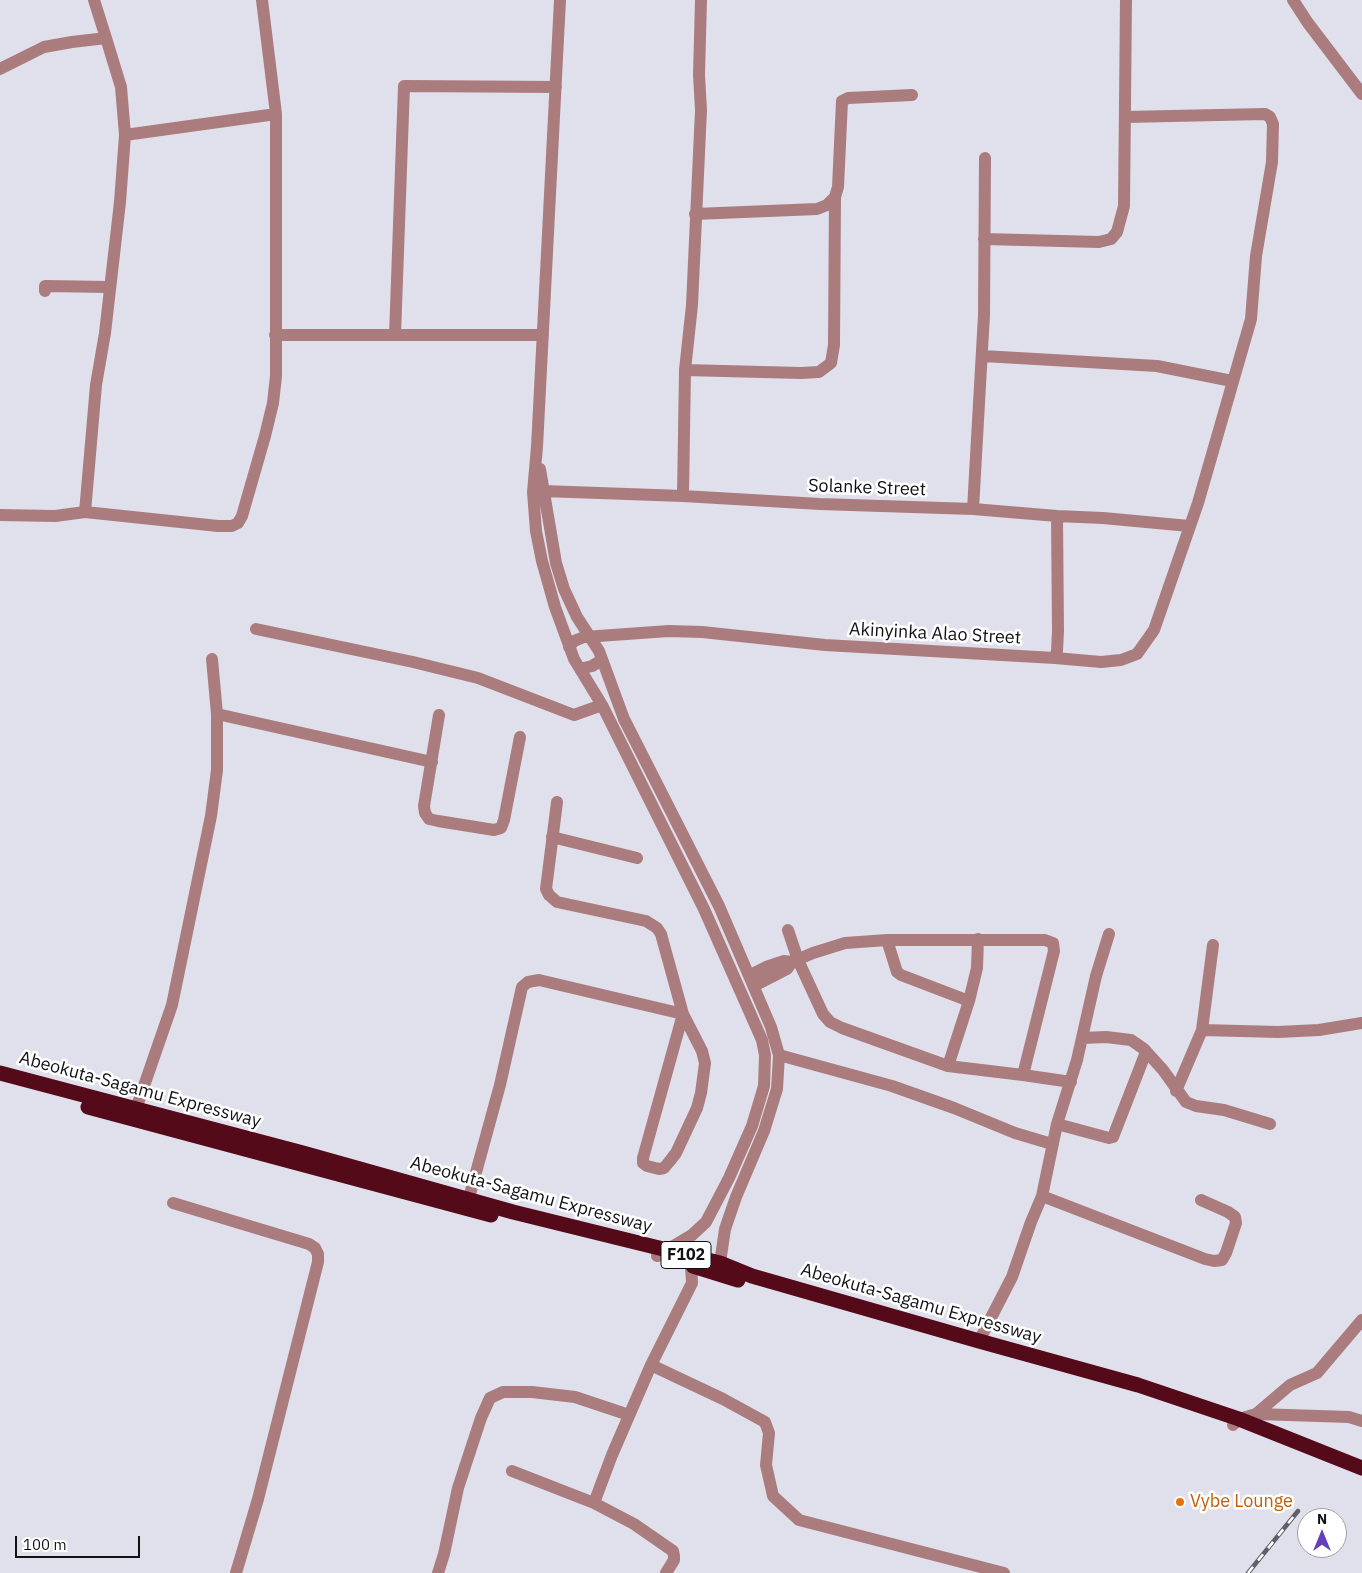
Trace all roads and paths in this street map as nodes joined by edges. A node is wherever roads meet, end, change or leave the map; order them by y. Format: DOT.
graph roads {
  1 [pos="94,0"];
  2 [pos="262,0"];
  3 [pos="560,0"];
  4 [pos="701,0"];
  5 [pos="1126,0"];
  6 [pos="1293,0"];
  7 [pos="106,38"];
  8 [pos="0,69"];
  9 [pos="556,87"];
  10 [pos="1362,94"];
  11 [pos="912,95"];
  12 [pos="276,114"];
  13 [pos="1125,117"];
  14 [pos="125,135"];
  15 [pos="985,158"];
  16 [pos="835,197"];
  17 [pos="695,214"];
  18 [pos="984,239"];
  19 [pos="109,287"];
  20 [pos="45,291"];
  21 [pos="275,335"];
  22 [pos="395,335"];
  23 [pos="543,335"];
  24 [pos="983,356"];
  25 [pos="685,370"];
  26 [pos="1232,381"];
  27 [pos="537,446"];
  28 [pos="544,491"];
  29 [pos="683,496"];
  30 [pos="973,509"];
  31 [pos="85,512"];
  32 [pos="0,515"];
  33 [pos="1058,516"];
  34 [pos="1189,526"];
  35 [pos="256,629"];
  36 [pos="591,637"];
  37 [pos="569,647"];
  38 [pos="1055,658"];
  39 [pos="212,659"];
  40 [pos="602,660"];
  41 [pos="580,669"];
  42 [pos="602,705"];
  43 [pos="217,714"];
  44 [pos="439,715"];
  45 [pos="520,737"];
  46 [pos="432,762"];
  47 [pos="557,802"];
  48 [pos="552,837"];
  49 [pos="637,858"];
  50 [pos="788,930"];
  51 [pos="1109,934"];
  52 [pos="978,939"];
  53 [pos="887,940"];
  54 [pos="1213,945"];
  55 [pos="795,961"];
  56 [pos="752,981"];
  57 [pos="969,1000"];
  58 [pos="683,1014"];
  59 [pos="1362,1023"];
  60 [pos="1202,1030"];
  61 [pos="1082,1038"];
  62 [pos="1146,1052"];
  63 [pos="780,1055"];
  64 [pos="948,1066"];
  65 [pos="0,1073"];
  66 [pos="1023,1075"];
  67 [pos="1071,1082"];
  68 [pos="0,1083"];
  69 [pos="1176,1091"];
  70 [pos="136,1109"];
  71 [pos="1057,1124"];
  72 [pos="1270,1124"];
  73 [pos="1052,1144"];
  74 [pos="722,1191"];
  75 [pos="736,1196"];
  76 [pos="1042,1196"];
  77 [pos="469,1198"];
  78 [pos="1201,1200"];
  79 [pos="173,1203"];
  80 [pos="706,1222"];
  81 [pos="725,1229"];
  82 [pos="662,1253"];
  83 [pos="691,1266"];
  84 [pos="720,1269"];
  85 [pos="1362,1320"];
  86 [pos="978,1341"];
  87 [pos="650,1365"];
  88 [pos="1256,1414"];
  89 [pos="629,1415"];
  90 [pos="1236,1422"];
  91 [pos="1362,1422"];
  92 [pos="1362,1468"];
  93 [pos="512,1471"];
  94 [pos="1362,1478"];
  95 [pos="594,1502"];
  96 [pos="236,1573"];
  97 [pos="438,1573"];
  98 [pos="666,1573"];
  99 [pos="1004,1573"];
  1 -- 7 [label="street"];
  2 -- 12 [label="street"];
  3 -- 9 [label="street"];
  4 -- 17 [label="street"];
  5 -- 13 [label="street"];
  6 -- 10 [label="street"];
  7 -- 8 [label="street"];
  7 -- 14 [label="street"];
  9 -- 22 [label="street"];
  9 -- 23 [label="street"];
  11 -- 16 [label="street"];
  12 -- 14 [label="street"];
  12 -- 21 [label="street"];
  13 -- 18 [label="street"];
  13 -- 26 [label="street, Akinyinka Alao Street"];
  14 -- 19 [label="street"];
  15 -- 18 [label="street"];
  16 -- 17 [label="street"];
  16 -- 25 [label="street"];
  17 -- 25 [label="street"];
  18 -- 24 [label="street"];
  19 -- 20 [label="street"];
  19 -- 31 [label="street"];
  21 -- 22 [label="street"];
  21 -- 31 [label="street"];
  22 -- 23 [label="street"];
  23 -- 27 [label="street"];
  24 -- 26 [label="street"];
  24 -- 30 [label="street"];
  25 -- 29 [label="street"];
  26 -- 34 [label="street, Akinyinka Alao Street"];
  27 -- 28 [label="street"];
  27 -- 37 [label="street"];
  28 -- 29 [label="street, Solanke Street"];
  28 -- 36 [label="street"];
  29 -- 30 [label="street, Solanke Street"];
  30 -- 33 [label="street, Solanke Street"];
  31 -- 32 [label="street"];
  33 -- 34 [label="street, Solanke Street"];
  33 -- 38 [label="street"];
  34 -- 38 [label="street, Akinyinka Alao Street"];
  35 -- 42 [label="street"];
  36 -- 37 [label="street, Akinyinka Alao Street"];
  36 -- 38 [label="street, Akinyinka Alao Street"];
  36 -- 40 [label="street"];
  37 -- 41 [label="street"];
  39 -- 43 [label="street"];
  40 -- 41 [label="street"];
  40 -- 56 [label="street"];
  41 -- 42 [label="street"];
  42 -- 74 [label="street"];
  43 -- 46 [label="street"];
  43 -- 70 [label="street"];
  44 -- 46 [label="street"];
  45 -- 46 [label="street"];
  47 -- 48 [label="street"];
  48 -- 49 [label="street"];
  48 -- 58 [label="street"];
  50 -- 55 [label="street"];
  51 -- 61 [label="street"];
  52 -- 53 [label="street"];
  52 -- 57 [label="street"];
  52 -- 66 [label="street"];
  53 -- 55 [label="street"];
  53 -- 57 [label="street"];
  54 -- 60 [label="street"];
  55 -- 56 [label="street"];
  55 -- 64 [label="street"];
  56 -- 63 [label="street"];
  57 -- 64 [label="street"];
  58 -- 58 [label="street"];
  58 -- 77 [label="street"];
  59 -- 60 [label="street"];
  60 -- 69 [label="street"];
  61 -- 62 [label="street"];
  61 -- 67 [label="street"];
  62 -- 69 [label="street"];
  62 -- 71 [label="street"];
  63 -- 73 [label="street"];
  63 -- 75 [label="street"];
  64 -- 66 [label="street"];
  65 -- 70 [label="highway, Abeokuta-Sagamu Expressway / F102"];
  66 -- 67 [label="street"];
  67 -- 71 [label="street"];
  68 -- 82 [label="highway, Abeokuta-Sagamu Expressway / F102"];
  69 -- 72 [label="street"];
  70 -- 77 [label="highway, Abeokuta-Sagamu Expressway / F102"];
  71 -- 73 [label="street"];
  73 -- 76 [label="street"];
  74 -- 75 [label="street"];
  74 -- 80 [label="street"];
  75 -- 81 [label="street"];
  76 -- 78 [label="street"];
  76 -- 86 [label="street"];
  77 -- 82 [label="highway, Abeokuta-Sagamu Expressway / F102"];
  79 -- 96 [label="street"];
  80 -- 81 [label="street"];
  80 -- 82 [label="street"];
  81 -- 84 [label="street"];
  82 -- 83 [label="highway, Abeokuta-Sagamu Expressway / F102"];
  82 -- 84 [label="highway, Abeokuta-Sagamu Expressway / F102"];
  83 -- 84 [label="highway, Abeokuta-Sagamu Expressway / F102"];
  83 -- 87 [label="street"];
  84 -- 86 [label="highway, Abeokuta-Sagamu Expressway / F102"];
  84 -- 90 [label="highway, Abeokuta-Sagamu Expressway / F102"];
  85 -- 88 [label="street"];
  86 -- 90 [label="highway, Abeokuta-Sagamu Expressway / F102"];
  87 -- 89 [label="street"];
  87 -- 99 [label="street"];
  88 -- 90 [label="street"];
  88 -- 91 [label="street"];
  89 -- 95 [label="street"];
  89 -- 97 [label="street"];
  90 -- 92 [label="highway, Abeokuta-Sagamu Expressway / F102"];
  90 -- 94 [label="highway, Abeokuta-Sagamu Expressway / F102"];
  93 -- 95 [label="street"];
  95 -- 98 [label="street"];
}
